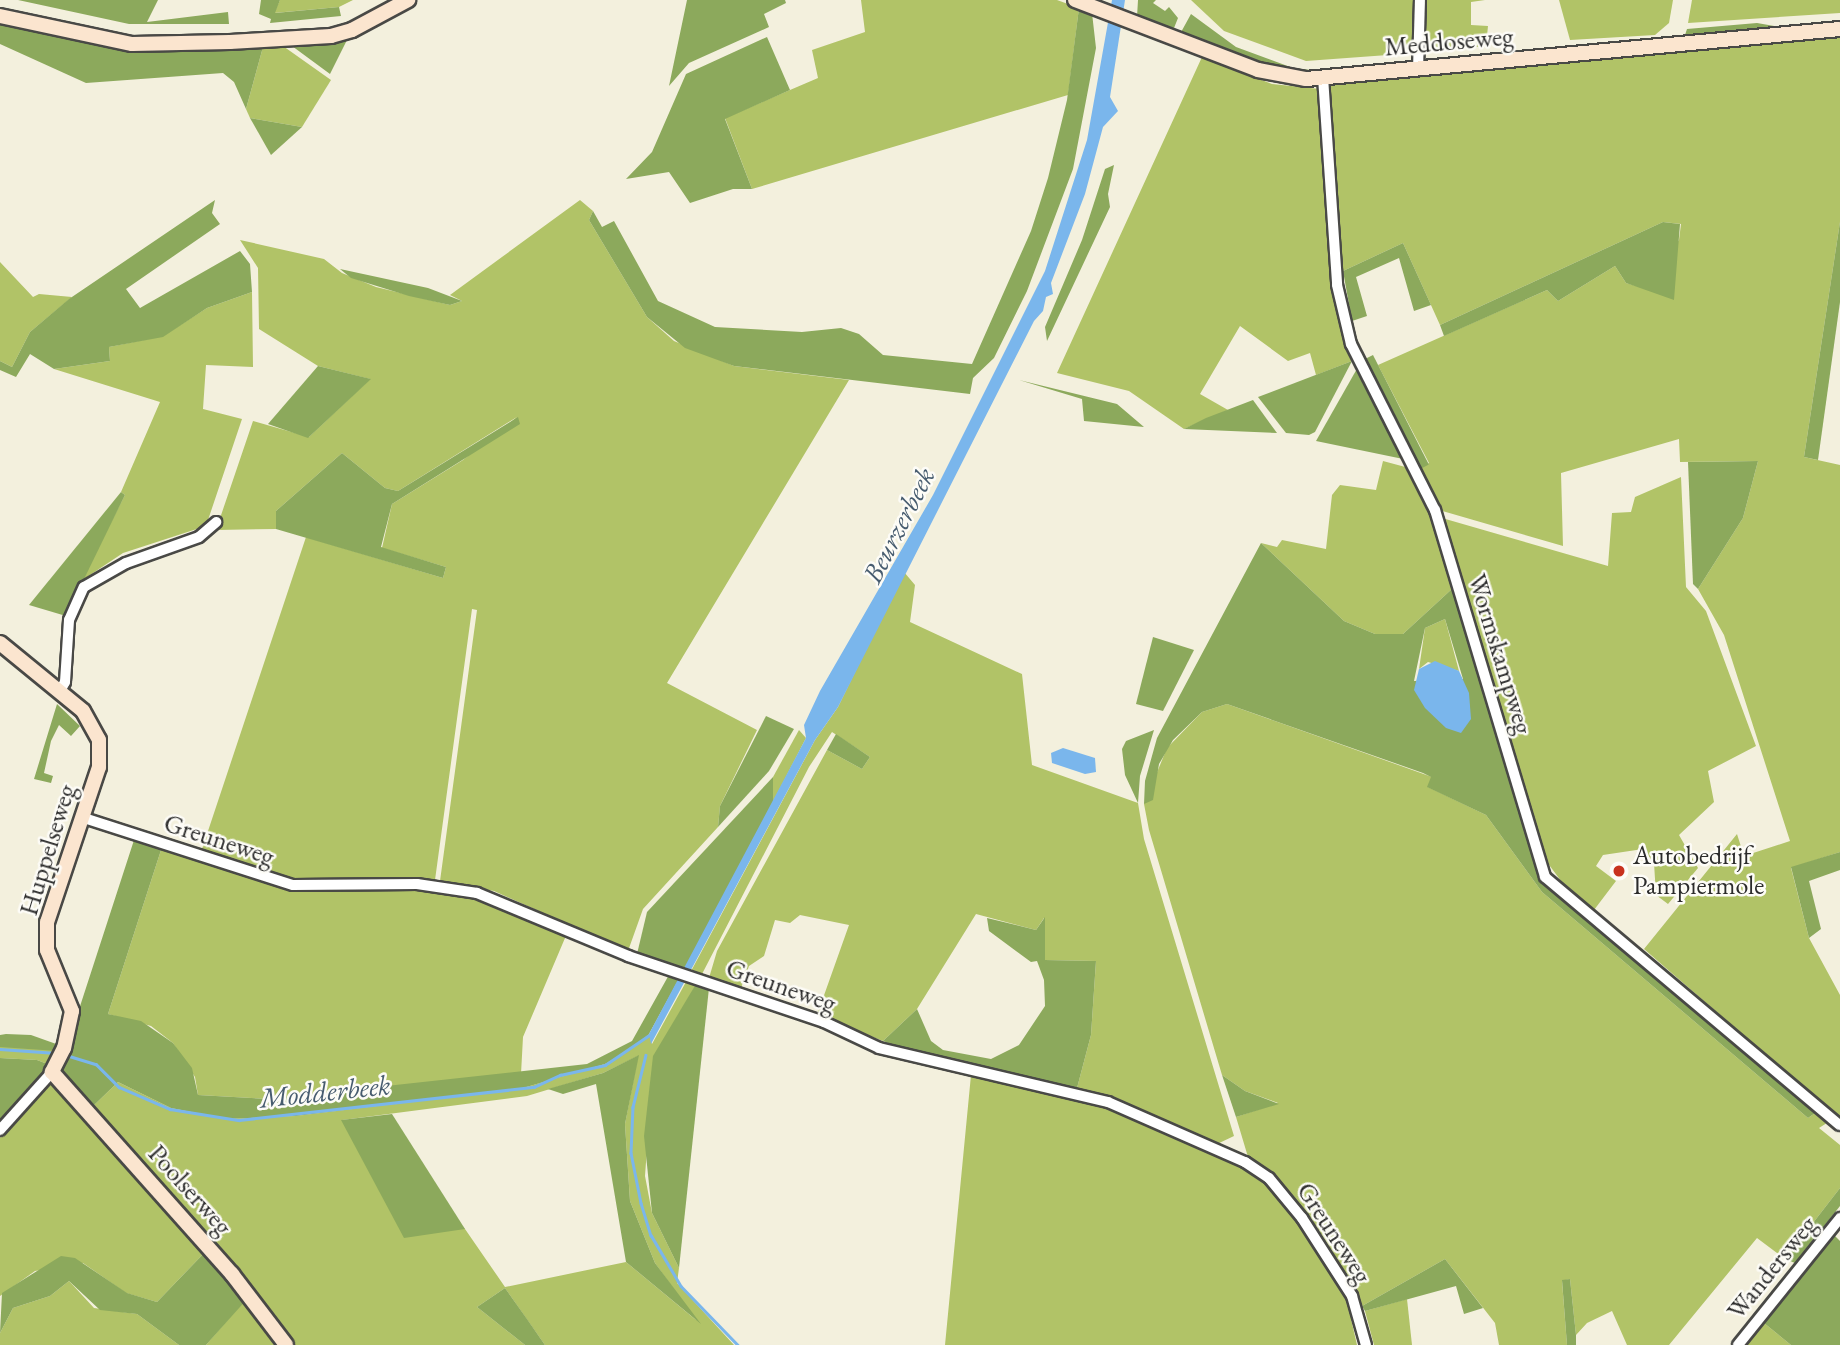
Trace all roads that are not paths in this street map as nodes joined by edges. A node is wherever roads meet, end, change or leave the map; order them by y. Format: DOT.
graph roads {
  1 [pos="408,0"];
  2 [pos="1074,0"];
  3 [pos="1420,0"];
  4 [pos="0,16"];
  5 [pos="1840,29"];
  6 [pos="1418,69"];
  7 [pos="1322,77"];
  8 [pos="216,522"];
  9 [pos="0,643"];
  10 [pos="60,691"];
  11 [pos="84,818"];
  12 [pos="58,1060"];
  13 [pos="1840,1125"];
  14 [pos="0,1130"];
  15 [pos="1840,1218"];
  16 [pos="286,1345"];
  17 [pos="1366,1345"];
  18 [pos="1738,1345"];
  1 -- 4 [label="street"];
  2 -- 7 [label="street, Meddoseweg"];
  3 -- 6 [label="street"];
  5 -- 6 [label="street, Meddoseweg"];
  6 -- 7 [label="street, Meddoseweg"];
  7 -- 13 [label="street, Wormskampweg"];
  8 -- 10 [label="street"];
  9 -- 10 [label="street, Huppelseweg"];
  10 -- 11 [label="street, Huppelseweg"];
  11 -- 12 [label="street, Huppelseweg"];
  11 -- 17 [label="street, Greuneweg"];
  12 -- 14 [label="street, Huppelseweg"];
  12 -- 16 [label="street, Poolserweg"];
  15 -- 18 [label="street, Wandersweg"];
}
